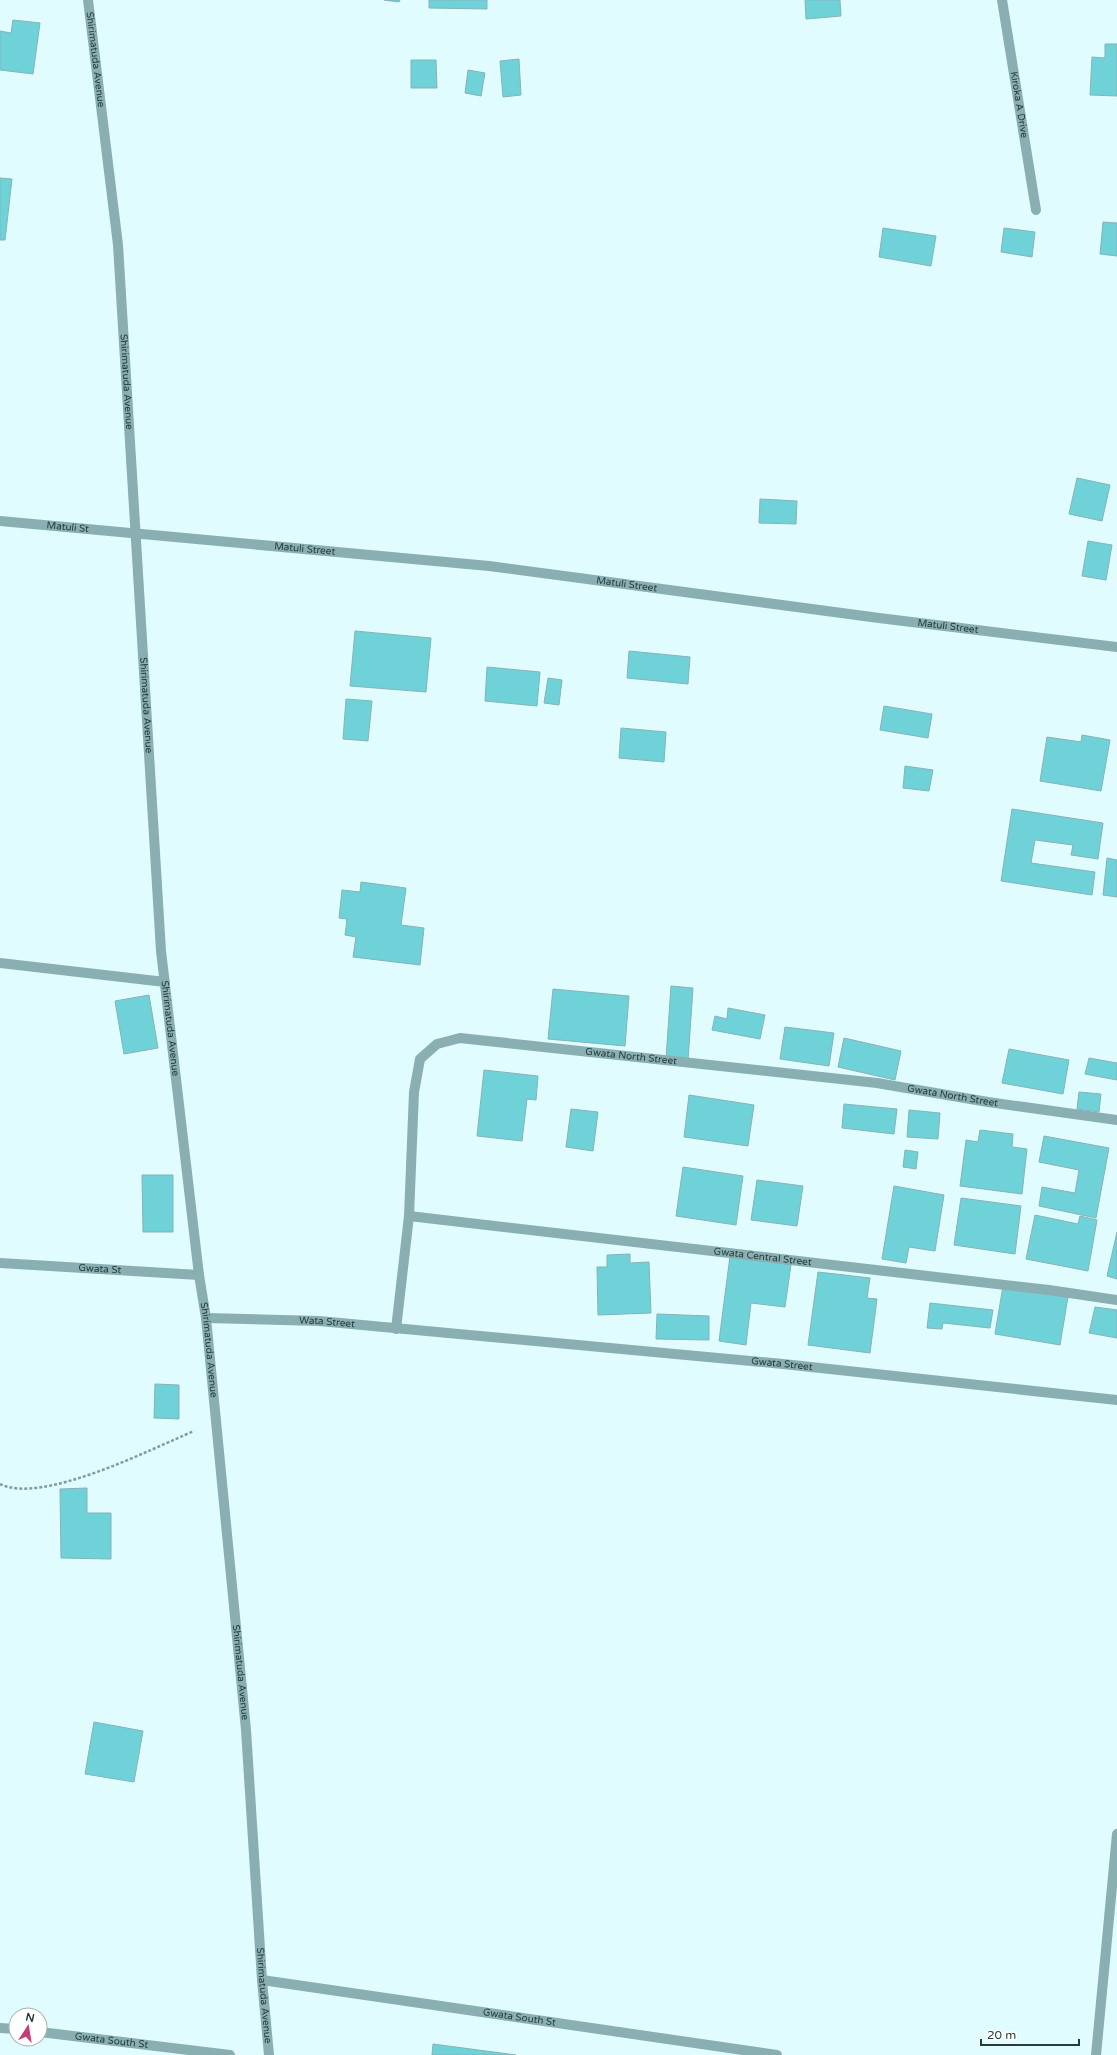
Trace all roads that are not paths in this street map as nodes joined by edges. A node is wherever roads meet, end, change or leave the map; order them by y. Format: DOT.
graph roads {
  1 [pos="88,0"];
  2 [pos="1002,0"];
  3 [pos="1036,210"];
  4 [pos="0,521"];
  5 [pos="135,533"];
  6 [pos="1117,647"];
  7 [pos="0,963"];
  8 [pos="165,982"];
  9 [pos="1117,1120"];
  10 [pos="408,1216"];
  11 [pos="0,1263"];
  12 [pos="199,1275"];
  13 [pos="1117,1300"];
  14 [pos="206,1318"];
  15 [pos="396,1329"];
  16 [pos="446,1333"];
  17 [pos="1117,1400"];
  18 [pos="1117,1834"];
  19 [pos="262,1980"];
  20 [pos="48,2033"];
  21 [pos="230,2055"];
  22 [pos="268,2055"];
  23 [pos="777,2055"];
  24 [pos="1096,2055"];
  1 -- 5 [label="street, Shirimatuda Avenue"];
  2 -- 3 [label="street, Kiroka A Drive"];
  4 -- 5 [label="street, Matuli St"];
  5 -- 6 [label="street, Matuli Street"];
  5 -- 8 [label="street, Shirimatuda Avenue"];
  7 -- 8 [label="street"];
  8 -- 12 [label="street, Shirimatuda Avenue"];
  9 -- 10 [label="street, Gwata North Street"];
  10 -- 13 [label="street, Gwata Central Street"];
  10 -- 15 [label="street, Gwata North Street"];
  11 -- 12 [label="street, Gwata St"];
  12 -- 14 [label="street, Shirimatuda Avenue"];
  14 -- 15 [label="street, Wata Street"];
  14 -- 19 [label="street, Shirimatuda Avenue"];
  15 -- 16 [label="street, Wata Street"];
  16 -- 17 [label="street, Gwata Street"];
  18 -- 24 [label="street"];
  19 -- 22 [label="street, Shirimatuda Avenue"];
  19 -- 23 [label="street, Gwata South St"];
  20 -- 21 [label="street, Gwata South St"];
}
